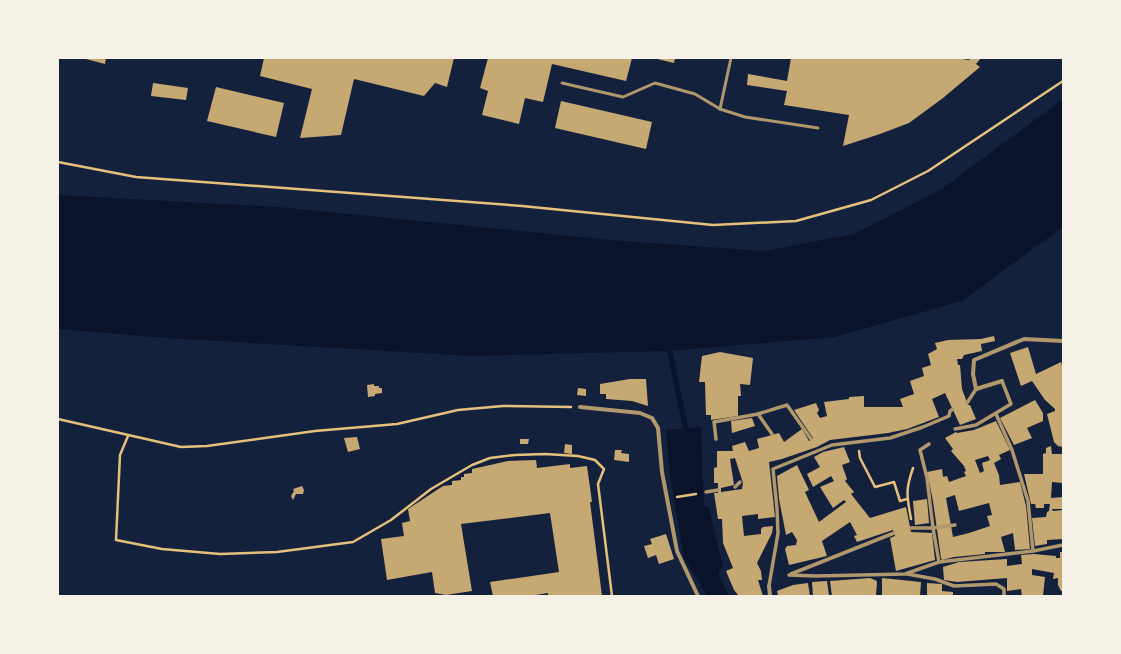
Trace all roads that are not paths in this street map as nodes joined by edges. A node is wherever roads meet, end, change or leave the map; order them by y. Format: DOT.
graph roads {
  1 [pos="731,58"];
  2 [pos="562,83"];
  3 [pos="720,109"];
  4 [pos="818,128"];
  5 [pos="1063,341"];
  6 [pos="1002,381"];
  7 [pos="976,389"];
  8 [pos="967,403"];
  9 [pos="580,407"];
  10 [pos="953,409"];
  11 [pos="758,414"];
  12 [pos="996,414"];
  13 [pos="955,429"];
  14 [pos="772,434"];
  15 [pos="716,439"];
  16 [pos="811,439"];
  17 [pos="930,444"];
  18 [pos="740,482"];
  19 [pos="736,487"];
  20 [pos="718,490"];
  21 [pos="706,492"];
  22 [pos="955,525"];
  23 [pos="912,528"];
  24 [pos="933,528"];
  25 [pos="894,533"];
  26 [pos="1063,545"];
  27 [pos="1032,551"];
  28 [pos="939,562"];
  29 [pos="905,574"];
  30 [pos="769,586"];
  31 [pos="698,596"];
  32 [pos="770,596"];
  33 [pos="1004,596"];
  1 -- 3 [label="lane"];
  2 -- 3 [label="lane"];
  3 -- 4 [label="lane"];
  5 -- 7 [label="street"];
  6 -- 7 [label="street"];
  6 -- 12 [label="street"];
  7 -- 8 [label="street"];
  9 -- 31 [label="street"];
  10 -- 30 [label="street"];
  11 -- 14 [label="street"];
  11 -- 15 [label="street"];
  11 -- 16 [label="street"];
  12 -- 13 [label="street"];
  12 -- 27 [label="street"];
  17 -- 24 [label="street"];
  18 -- 19 [label="street"];
  20 -- 21 [label="street"];
  22 -- 24 [label="street"];
  23 -- 24 [label="street"];
  24 -- 28 [label="street"];
  25 -- 29 [label="street"];
  26 -- 27 [label="street"];
  27 -- 28 [label="street"];
  28 -- 29 [label="street"];
  29 -- 33 [label="street"];
  30 -- 32 [label="street"];
}
